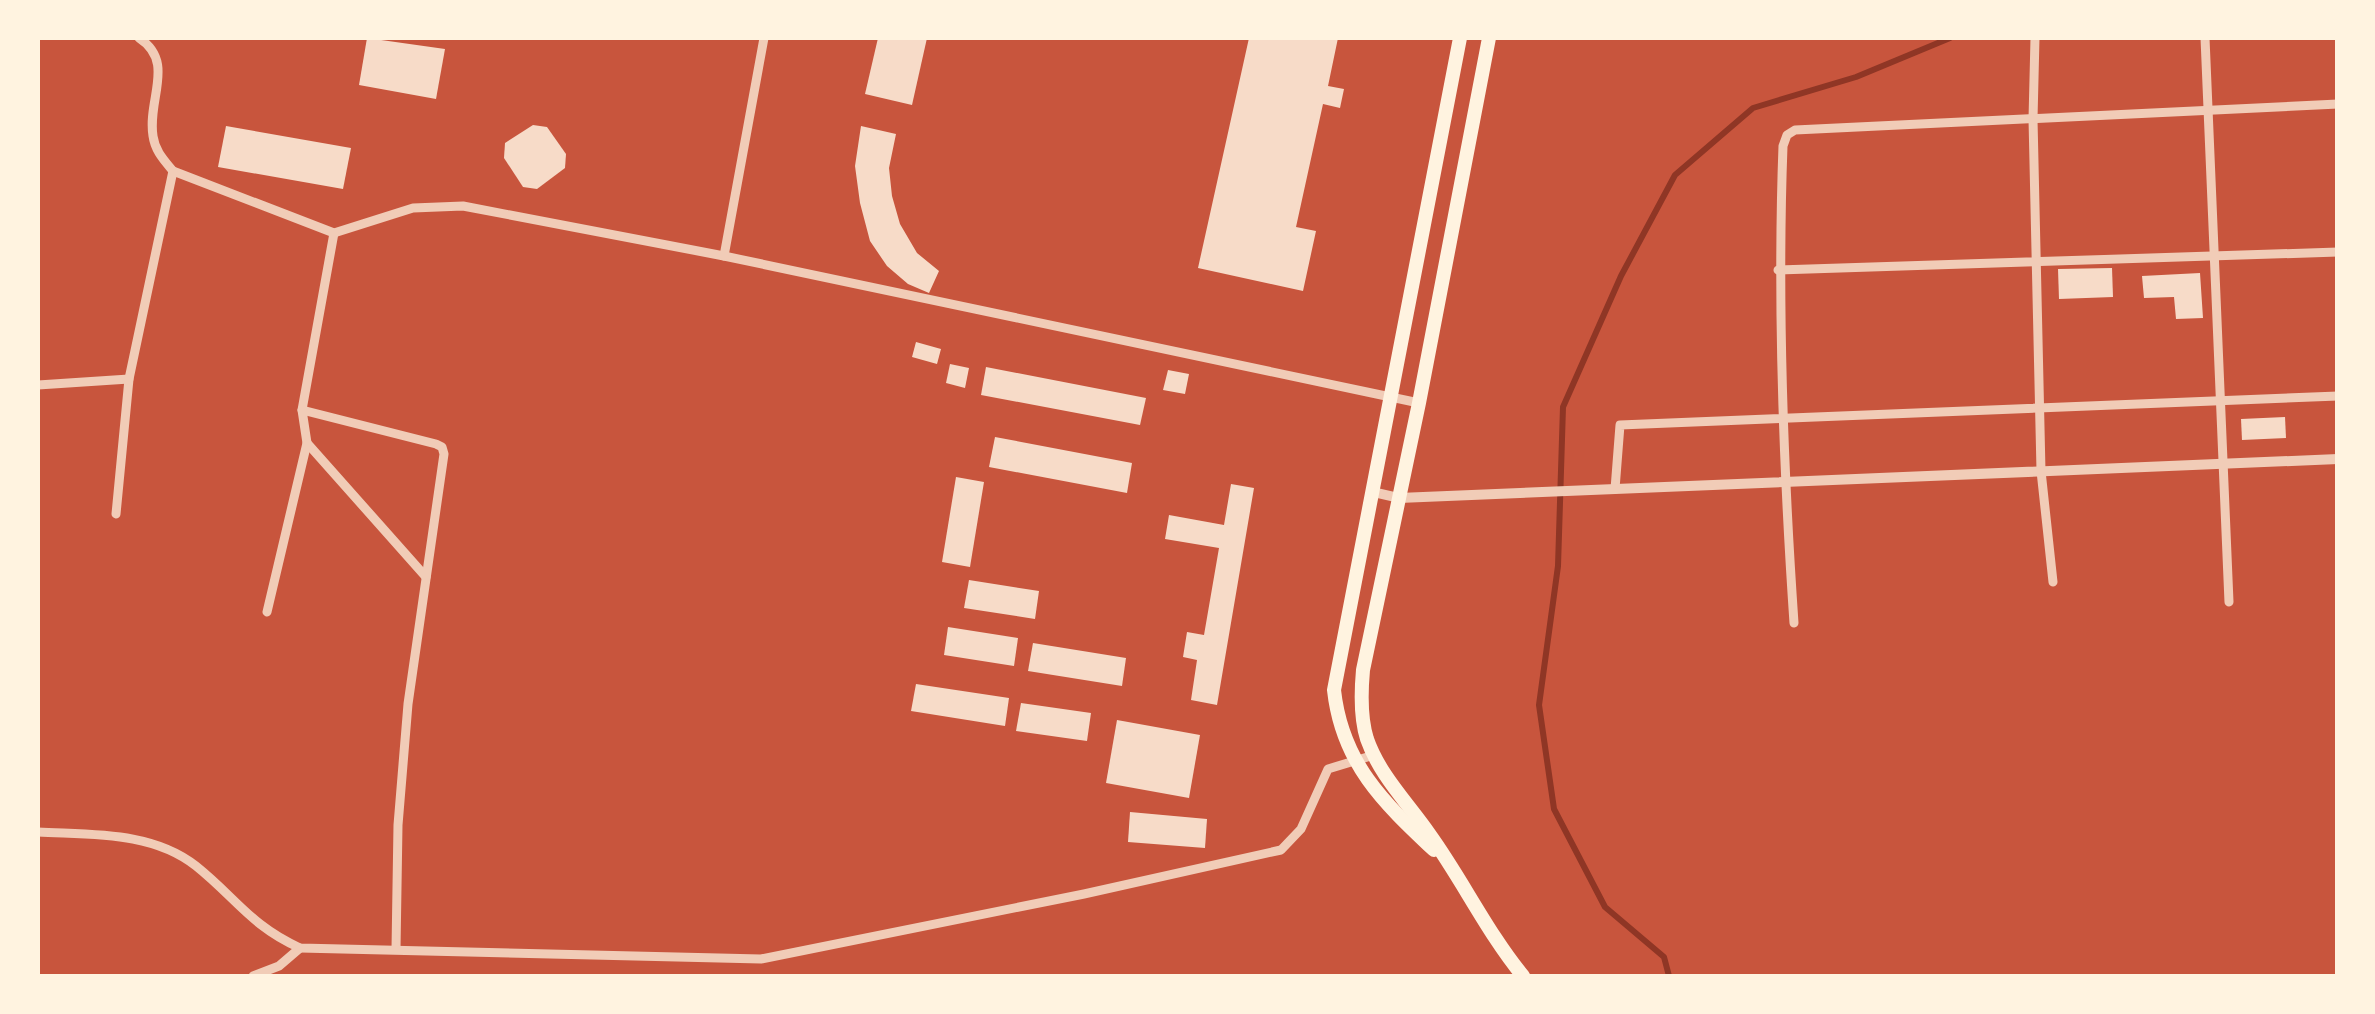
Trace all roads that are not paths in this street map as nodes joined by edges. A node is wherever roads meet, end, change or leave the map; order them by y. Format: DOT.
graph roads {
  1 [pos="140,38"];
  2 [pos="764,38"];
  3 [pos="1460,38"];
  4 [pos="1489,38"];
  5 [pos="2035,38"];
  6 [pos="2205,38"];
  7 [pos="2338,104"];
  8 [pos="2208,110"];
  9 [pos="2033,119"];
  10 [pos="173,171"];
  11 [pos="334,233"];
  12 [pos="2338,252"];
  13 [pos="724,256"];
  14 [pos="2214,258"];
  15 [pos="2038,263"];
  16 [pos="1778,270"];
  17 [pos="129,378"];
  18 [pos="38,385"];
  19 [pos="1393,396"];
  20 [pos="2338,396"];
  21 [pos="1420,402"];
  22 [pos="2220,402"];
  23 [pos="2041,408"];
  24 [pos="302,410"];
  25 [pos="1782,418"];
  26 [pos="307,443"];
  27 [pos="2338,459"];
  28 [pos="2223,464"];
  29 [pos="2041,471"];
  30 [pos="1784,482"];
  31 [pos="1615,490"];
  32 [pos="1373,492"];
  33 [pos="1399,498"];
  34 [pos="116,514"];
  35 [pos="426,577"];
  36 [pos="2053,582"];
  37 [pos="2229,602"];
  38 [pos="267,612"];
  39 [pos="1794,623"];
  40 [pos="1374,755"];
  41 [pos="1354,760"];
  42 [pos="38,832"];
  43 [pos="1450,866"];
  44 [pos="300,948"];
  45 [pos="396,948"];
  46 [pos="253,976"];
  47 [pos="1523,976"];
  1 -- 10 [label="street"];
  2 -- 13 [label="street"];
  3 -- 19 [label="main road"];
  4 -- 21 [label="main road"];
  5 -- 9 [label="street"];
  6 -- 8 [label="street"];
  7 -- 8 [label="street"];
  8 -- 9 [label="street"];
  8 -- 14 [label="street"];
  9 -- 15 [label="street"];
  9 -- 16 [label="street"];
  10 -- 11 [label="street"];
  10 -- 17 [label="street"];
  11 -- 13 [label="street"];
  11 -- 24 [label="street"];
  12 -- 14 [label="street"];
  13 -- 19 [label="street"];
  14 -- 15 [label="street"];
  14 -- 22 [label="street"];
  15 -- 16 [label="street"];
  15 -- 23 [label="street"];
  16 -- 25 [label="street"];
  17 -- 18 [label="street"];
  17 -- 34 [label="street"];
  19 -- 21 [label="street"];
  19 -- 32 [label="main road"];
  20 -- 22 [label="street"];
  21 -- 33 [label="main road"];
  22 -- 23 [label="street"];
  22 -- 28 [label="street"];
  23 -- 25 [label="street"];
  23 -- 29 [label="street"];
  24 -- 26 [label="street"];
  24 -- 35 [label="street"];
  25 -- 30 [label="street"];
  25 -- 31 [label="street"];
  26 -- 35 [label="street"];
  26 -- 38 [label="street"];
  27 -- 28 [label="street"];
  28 -- 29 [label="street"];
  28 -- 37 [label="street"];
  29 -- 30 [label="street"];
  29 -- 36 [label="street"];
  30 -- 31 [label="street"];
  30 -- 39 [label="street"];
  31 -- 33 [label="street"];
  32 -- 33 [label="street"];
  32 -- 41 [label="main road"];
  33 -- 40 [label="main road"];
  35 -- 45 [label="street"];
  40 -- 41 [label="street"];
  40 -- 43 [label="main road"];
  41 -- 43 [label="main road"];
  41 -- 45 [label="street"];
  42 -- 44 [label="street"];
  43 -- 47 [label="main road"];
  44 -- 45 [label="street"];
  44 -- 46 [label="street"];
}
